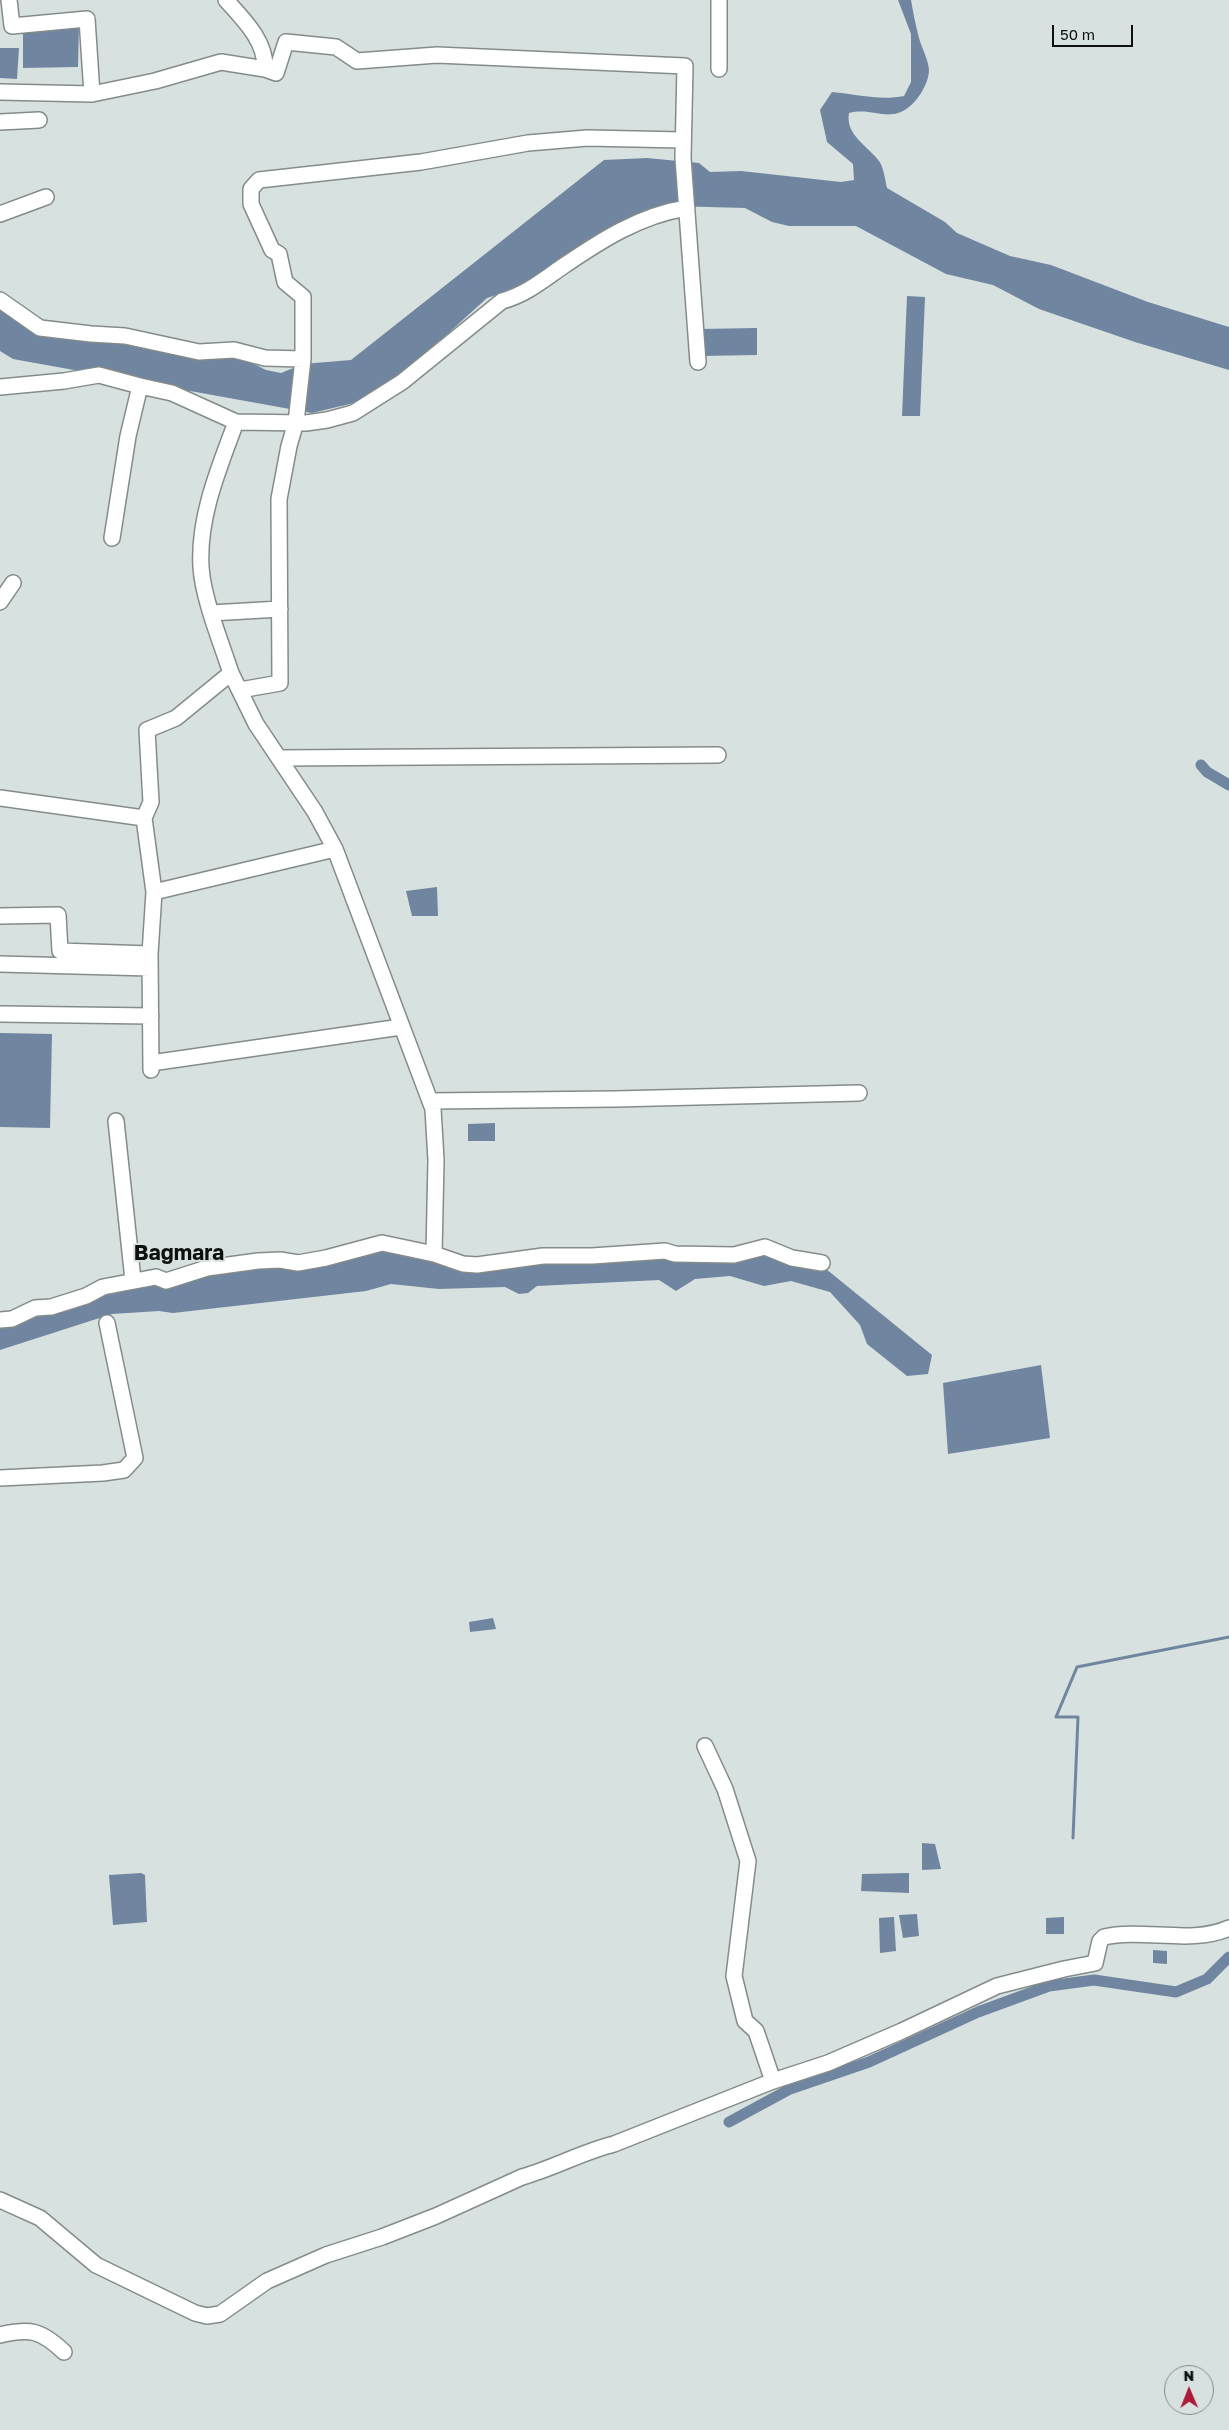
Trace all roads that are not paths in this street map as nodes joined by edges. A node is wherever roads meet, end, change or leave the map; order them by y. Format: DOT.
graph roads {
  1 [pos="9,0"];
  2 [pos="226,0"];
  3 [pos="719,0"];
  4 [pos="265,69"];
  5 [pos="719,69"];
  6 [pos="0,92"];
  7 [pos="92,94"];
  8 [pos="38,120"];
  9 [pos="0,122"];
  10 [pos="683,140"];
  11 [pos="46,197"];
  12 [pos="686,208"];
  13 [pos="0,214"];
  14 [pos="0,300"];
  15 [pos="303,360"];
  16 [pos="698,362"];
  17 [pos="140,386"];
  18 [pos="0,387"];
  19 [pos="296,419"];
  20 [pos="236,422"];
  21 [pos="112,538"];
  22 [pos="0,584"];
  23 [pos="0,602"];
  24 [pos="280,609"];
  25 [pos="211,613"];
  26 [pos="231,674"];
  27 [pos="240,690"];
  28 [pos="718,756"];
  29 [pos="279,758"];
  30 [pos="0,798"];
  31 [pos="144,818"];
  32 [pos="334,849"];
  33 [pos="154,892"];
  34 [pos="0,916"];
  35 [pos="150,961"];
  36 [pos="0,964"];
  37 [pos="0,1014"];
  38 [pos="151,1016"];
  39 [pos="401,1026"];
  40 [pos="859,1093"];
  41 [pos="430,1101"];
  42 [pos="116,1121"];
  43 [pos="434,1254"];
  44 [pos="822,1263"];
  45 [pos="133,1280"];
  46 [pos="0,1320"];
  47 [pos="107,1323"];
  48 [pos="0,1478"];
  49 [pos="705,1746"];
  50 [pos="1229,1928"];
  51 [pos="773,2082"];
  52 [pos="0,2200"];
  53 [pos="0,2335"];
  54 [pos="64,2352"];
  1 -- 7 [label="street"];
  2 -- 4 [label="street"];
  3 -- 5 [label="street"];
  4 -- 7 [label="street"];
  4 -- 10 [label="street"];
  6 -- 7 [label="street"];
  8 -- 9 [label="street"];
  10 -- 12 [label="street"];
  10 -- 15 [label="street"];
  11 -- 13 [label="street"];
  12 -- 16 [label="street"];
  12 -- 19 [label="street"];
  14 -- 15 [label="street"];
  15 -- 19 [label="street"];
  17 -- 18 [label="street"];
  17 -- 20 [label="street"];
  17 -- 21 [label="street"];
  19 -- 20 [label="street"];
  19 -- 24 [label="street"];
  20 -- 25 [label="street"];
  22 -- 23 [label="street"];
  24 -- 25 [label="street"];
  24 -- 27 [label="street"];
  25 -- 26 [label="street"];
  26 -- 27 [label="street"];
  26 -- 31 [label="street"];
  27 -- 29 [label="street"];
  28 -- 29 [label="street"];
  29 -- 32 [label="street"];
  30 -- 31 [label="street"];
  31 -- 33 [label="street"];
  32 -- 33 [label="street"];
  32 -- 39 [label="street"];
  33 -- 35 [label="street"];
  34 -- 35 [label="street"];
  35 -- 36 [label="street"];
  35 -- 38 [label="street"];
  37 -- 38 [label="street"];
  38 -- 39 [label="street"];
  39 -- 41 [label="street"];
  40 -- 41 [label="street"];
  41 -- 43 [label="street"];
  42 -- 45 [label="street"];
  43 -- 44 [label="street"];
  43 -- 45 [label="street"];
  45 -- 46 [label="street"];
  47 -- 48 [label="street"];
  49 -- 51 [label="street"];
  50 -- 51 [label="street"];
  51 -- 52 [label="street"];
  53 -- 54 [label="street"];
}
